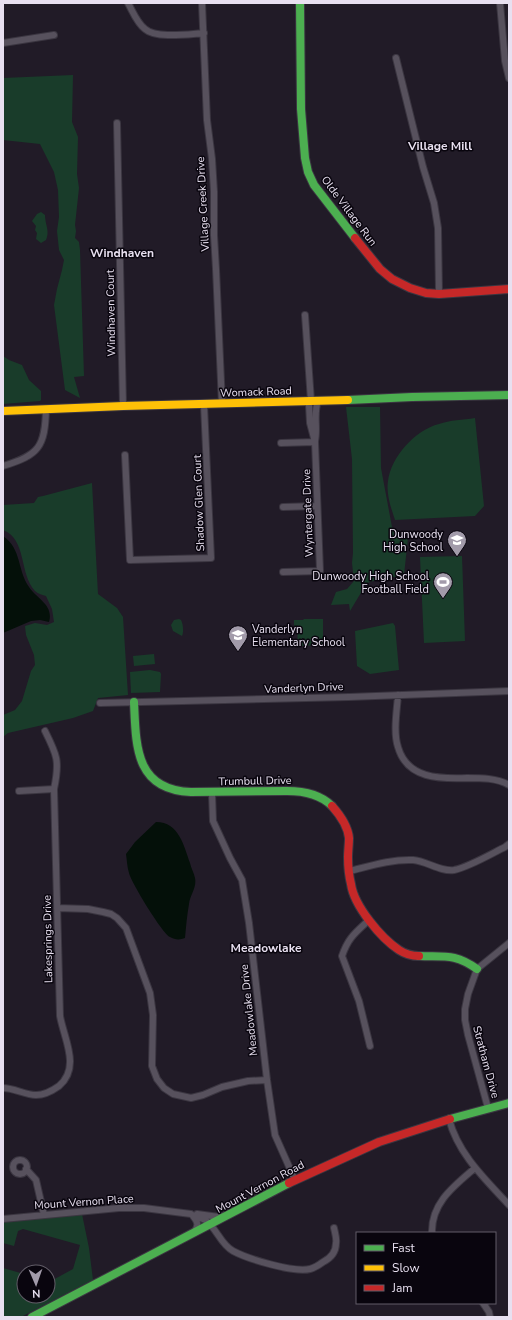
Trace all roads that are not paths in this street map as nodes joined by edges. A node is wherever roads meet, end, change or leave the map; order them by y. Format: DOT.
graph roads {
  1 [pos="128,3"];
  2 [pos="202,3"];
  3 [pos="300,3"];
  4 [pos="500,3"];
  5 [pos="204,33"];
  6 [pos="506,33"];
  7 [pos="54,35"];
  8 [pos="3,43"];
  9 [pos="396,58"];
  10 [pos="509,78"];
  11 [pos="117,123"];
  12 [pos="509,288"];
  13 [pos="438,294"];
  14 [pos="305,315"];
  15 [pos="509,395"];
  16 [pos="312,401"];
  17 [pos="222,404"];
  18 [pos="204,405"];
  19 [pos="123,406"];
  20 [pos="46,409"];
  21 [pos="3,412"];
  22 [pos="313,412"];
  23 [pos="315,442"];
  24 [pos="281,443"];
  25 [pos="125,455"];
  26 [pos="3,466"];
  27 [pos="317,506"];
  28 [pos="283,507"];
  29 [pos="283,572"];
  30 [pos="509,691"];
  31 [pos="398,695"];
  32 [pos="134,702"];
  33 [pos="100,703"];
  34 [pos="45,731"];
  35 [pos="509,785"];
  36 [pos="54,789"];
  37 [pos="19,791"];
  38 [pos="212,793"];
  39 [pos="509,844"];
  40 [pos="350,871"];
  41 [pos="57,908"];
  42 [pos="369,920"];
  43 [pos="509,943"];
  44 [pos="477,969"];
  45 [pos="370,1046"];
  46 [pos="267,1080"];
  47 [pos="3,1088"];
  48 [pos="509,1103"];
  49 [pos="488,1108"];
  50 [pos="449,1118"];
  51 [pos="475,1168"];
  52 [pos="26,1170"];
  53 [pos="295,1180"];
  54 [pos="509,1205"];
  55 [pos="44,1215"];
  56 [pos="192,1215"];
  57 [pos="230,1215"];
  58 [pos="3,1219"];
  59 [pos="210,1225"];
  60 [pos="334,1228"];
  61 [pos="194,1232"];
  62 [pos="432,1232"];
  63 [pos="484,1304"];
  64 [pos="32,1317"];
  65 [pos="490,1317"];
  1 -- 5 [label="street"];
  2 -- 5 [label="street, Village Creek Drive"];
  3 -- 13 [label="street, Olde Village Run"];
  4 -- 6 [label="street"];
  5 -- 17 [label="street, Village Creek Drive"];
  6 -- 10 [label="street"];
  7 -- 8 [label="street"];
  9 -- 13 [label="street"];
  11 -- 19 [label="street, Windhaven Court"];
  12 -- 13 [label="street, Olde Village Run"];
  14 -- 16 [label="street"];
  15 -- 16 [label="street, Womack Road"];
  16 -- 17 [label="street, Womack Road"];
  16 -- 22 [label="street, Wyntergate Drive"];
  16 -- 22 [label="street, Wyntergate Drive"];
  17 -- 18 [label="street, Womack Road"];
  18 -- 19 [label="street, Womack Road"];
  18 -- 25 [label="street, Shadow Glen Court"];
  19 -- 20 [label="street, Womack Road"];
  20 -- 21 [label="street, Womack Road"];
  20 -- 26 [label="street"];
  22 -- 23 [label="street, Wyntergate Drive"];
  23 -- 24 [label="street"];
  23 -- 27 [label="street, Wyntergate Drive"];
  27 -- 28 [label="street"];
  27 -- 29 [label="street, Wyntergate Drive"];
  30 -- 31 [label="street, Vanderlyn Drive"];
  31 -- 32 [label="street, Vanderlyn Drive"];
  31 -- 35 [label="street"];
  32 -- 33 [label="street, Vanderlyn Drive"];
  32 -- 38 [label="street, Trumbull Drive"];
  34 -- 36 [label="street, Lakesprings Drive"];
  36 -- 37 [label="street"];
  36 -- 41 [label="street, Lakesprings Drive"];
  38 -- 40 [label="street, Trumbull Drive"];
  38 -- 46 [label="street, Meadowlake Drive"];
  39 -- 40 [label="street"];
  40 -- 42 [label="street, Trumbull Drive"];
  41 -- 46 [label="street"];
  41 -- 47 [label="street, Lakesprings Drive"];
  42 -- 44 [label="street, Trumbull Drive"];
  42 -- 45 [label="street"];
  43 -- 44 [label="street"];
  44 -- 49 [label="street, Stratham Drive"];
  46 -- 53 [label="street, Meadowlake Drive"];
  48 -- 49 [label="street, Mount Vernon Road"];
  49 -- 50 [label="street, Mount Vernon Road"];
  50 -- 51 [label="street"];
  50 -- 53 [label="street, Mount Vernon Road"];
  51 -- 54 [label="street"];
  51 -- 62 [label="street"];
  52 -- 55 [label="street"];
  53 -- 57 [label="street, Mount Vernon Road"];
  55 -- 56 [label="street, Mount Vernon Place"];
  55 -- 58 [label="street, Mount Vernon Place"];
  56 -- 57 [label="street"];
  56 -- 59 [label="street, Mount Vernon Place"];
  56 -- 61 [label="street"];
  57 -- 59 [label="street, Mount Vernon Road"];
  59 -- 60 [label="street"];
  59 -- 61 [label="street, Mount Vernon Road"];
  61 -- 64 [label="street, Mount Vernon Road"];
  63 -- 65 [label="street"];
}
